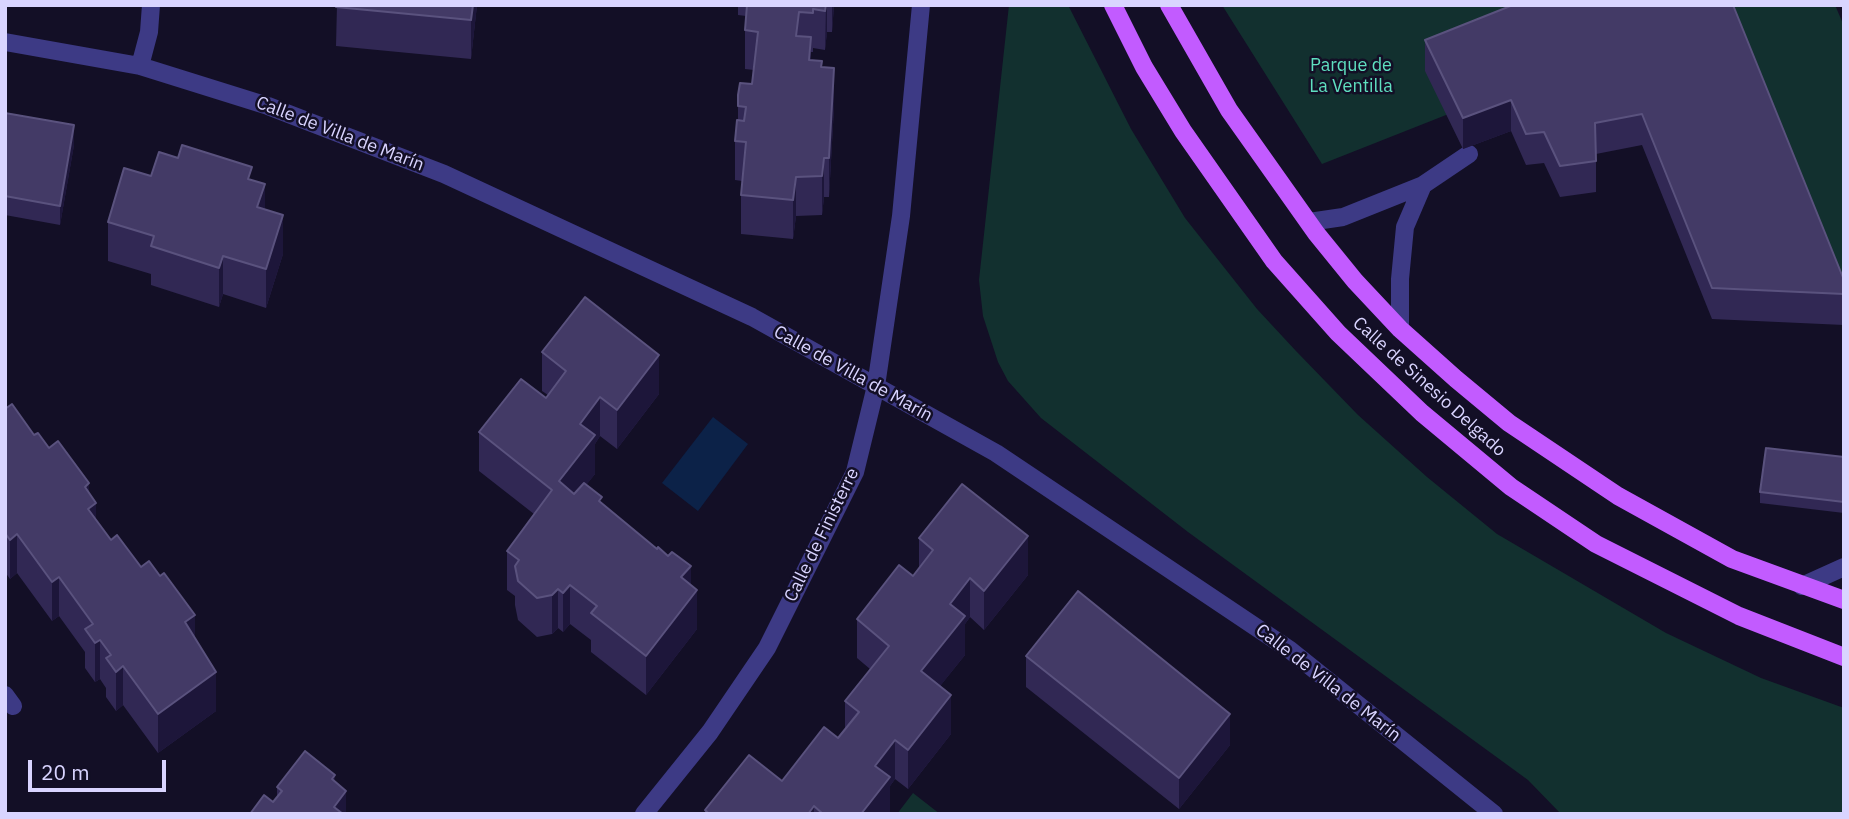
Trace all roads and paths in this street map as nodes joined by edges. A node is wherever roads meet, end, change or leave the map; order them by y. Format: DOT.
graph roads {
  1 [pos="152,5"];
  2 [pos="921,5"];
  3 [pos="1113,5"];
  4 [pos="1169,5"];
  5 [pos="5,42"];
  6 [pos="140,66"];
  7 [pos="1469,154"];
  8 [pos="1423,185"];
  9 [pos="1309,222"];
  10 [pos="1400,329"];
  11 [pos="876,386"];
  12 [pos="1844,567"];
  13 [pos="1802,586"];
  14 [pos="1844,600"];
  15 [pos="1844,657"];
  16 [pos="644,814"];
  17 [pos="1494,814"];
  1 -- 6 [label="street"];
  2 -- 11 [label="street, Calle de Finisterre"];
  3 -- 15 [label="main road, Calle de Sinesio Delgado"];
  4 -- 9 [label="main road, Calle de Sinesio Delgado"];
  5 -- 6 [label="street, Calle de Villa de Marín"];
  6 -- 11 [label="street, Calle de Villa de Marín"];
  7 -- 8 [label="street"];
  8 -- 9 [label="street"];
  8 -- 10 [label="street"];
  9 -- 10 [label="main road, Calle de Sinesio Delgado"];
  10 -- 13 [label="main road, Calle de Sinesio Delgado"];
  11 -- 16 [label="street, Calle de Finisterre"];
  11 -- 17 [label="street, Calle de Villa de Marín"];
  12 -- 13 [label="street"];
  13 -- 14 [label="main road, Calle de Sinesio Delgado"];
}
